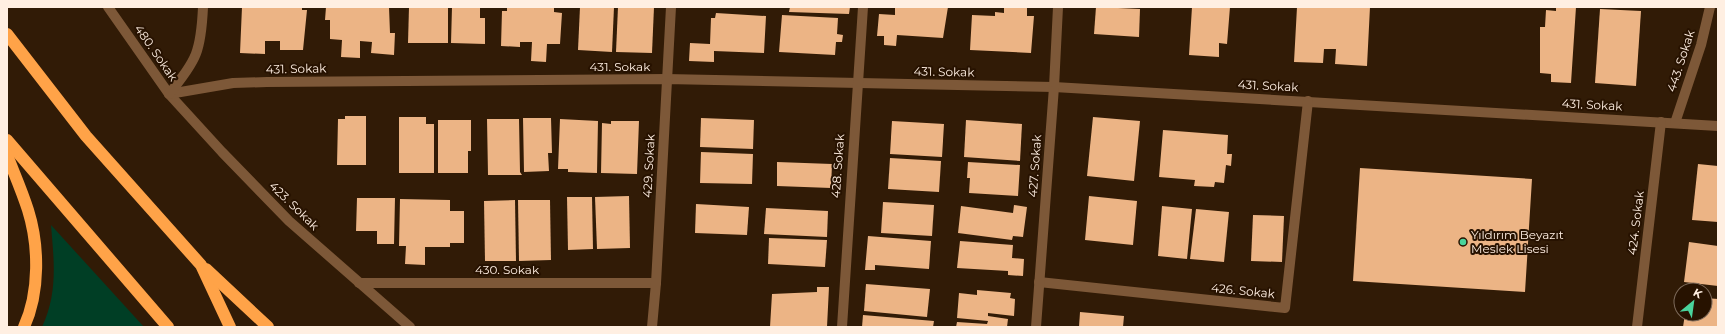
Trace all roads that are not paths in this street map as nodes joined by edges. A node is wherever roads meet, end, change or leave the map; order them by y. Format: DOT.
graph roads {
  1 [pos="108,7"];
  2 [pos="204,7"];
  3 [pos="671,7"];
  4 [pos="863,7"];
  5 [pos="1058,7"];
  6 [pos="1710,7"];
  7 [pos="7,34"];
  8 [pos="666,79"];
  9 [pos="857,84"];
  10 [pos="1054,87"];
  11 [pos="169,94"];
  12 [pos="1308,101"];
  13 [pos="1661,122"];
  14 [pos="1675,123"];
  15 [pos="1718,126"];
  16 [pos="7,140"];
  17 [pos="7,155"];
  18 [pos="201,265"];
  19 [pos="1039,282"];
  20 [pos="359,283"];
  21 [pos="656,283"];
  22 [pos="24,327"];
  23 [pos="168,327"];
  24 [pos="230,327"];
  25 [pos="268,327"];
  26 [pos="410,327"];
  27 [pos="652,327"];
  28 [pos="842,327"];
  29 [pos="1036,327"];
  30 [pos="1637,327"];
  1 -- 11 [label="street, 480. Sokak"];
  2 -- 11 [label="street"];
  3 -- 8 [label="street, 429. Sokak"];
  4 -- 9 [label="street, 428. Sokak"];
  5 -- 10 [label="street, 427. Sokak"];
  6 -- 14 [label="street, 443. Sokak"];
  7 -- 18 [label="highway"];
  8 -- 9 [label="street, 431. Sokak"];
  8 -- 11 [label="street, 431. Sokak"];
  8 -- 21 [label="street, 429. Sokak"];
  9 -- 10 [label="street, 431. Sokak"];
  9 -- 28 [label="street, 428. Sokak"];
  10 -- 12 [label="street, 431. Sokak"];
  10 -- 19 [label="street, 427. Sokak"];
  11 -- 20 [label="street, 423. Sokak"];
  12 -- 13 [label="street, 431. Sokak"];
  12 -- 19 [label="street, 426. Sokak"];
  13 -- 14 [label="street, 431. Sokak"];
  13 -- 30 [label="street, 424. Sokak"];
  14 -- 15 [label="street, 431. Sokak"];
  16 -- 23 [label="highway"];
  17 -- 22 [label="highway"];
  18 -- 24 [label="highway"];
  18 -- 25 [label="highway"];
  19 -- 29 [label="street, 427. Sokak"];
  20 -- 21 [label="street, 430. Sokak"];
  20 -- 26 [label="street, 423. Sokak"];
  21 -- 27 [label="street, 429. Sokak"];
}
